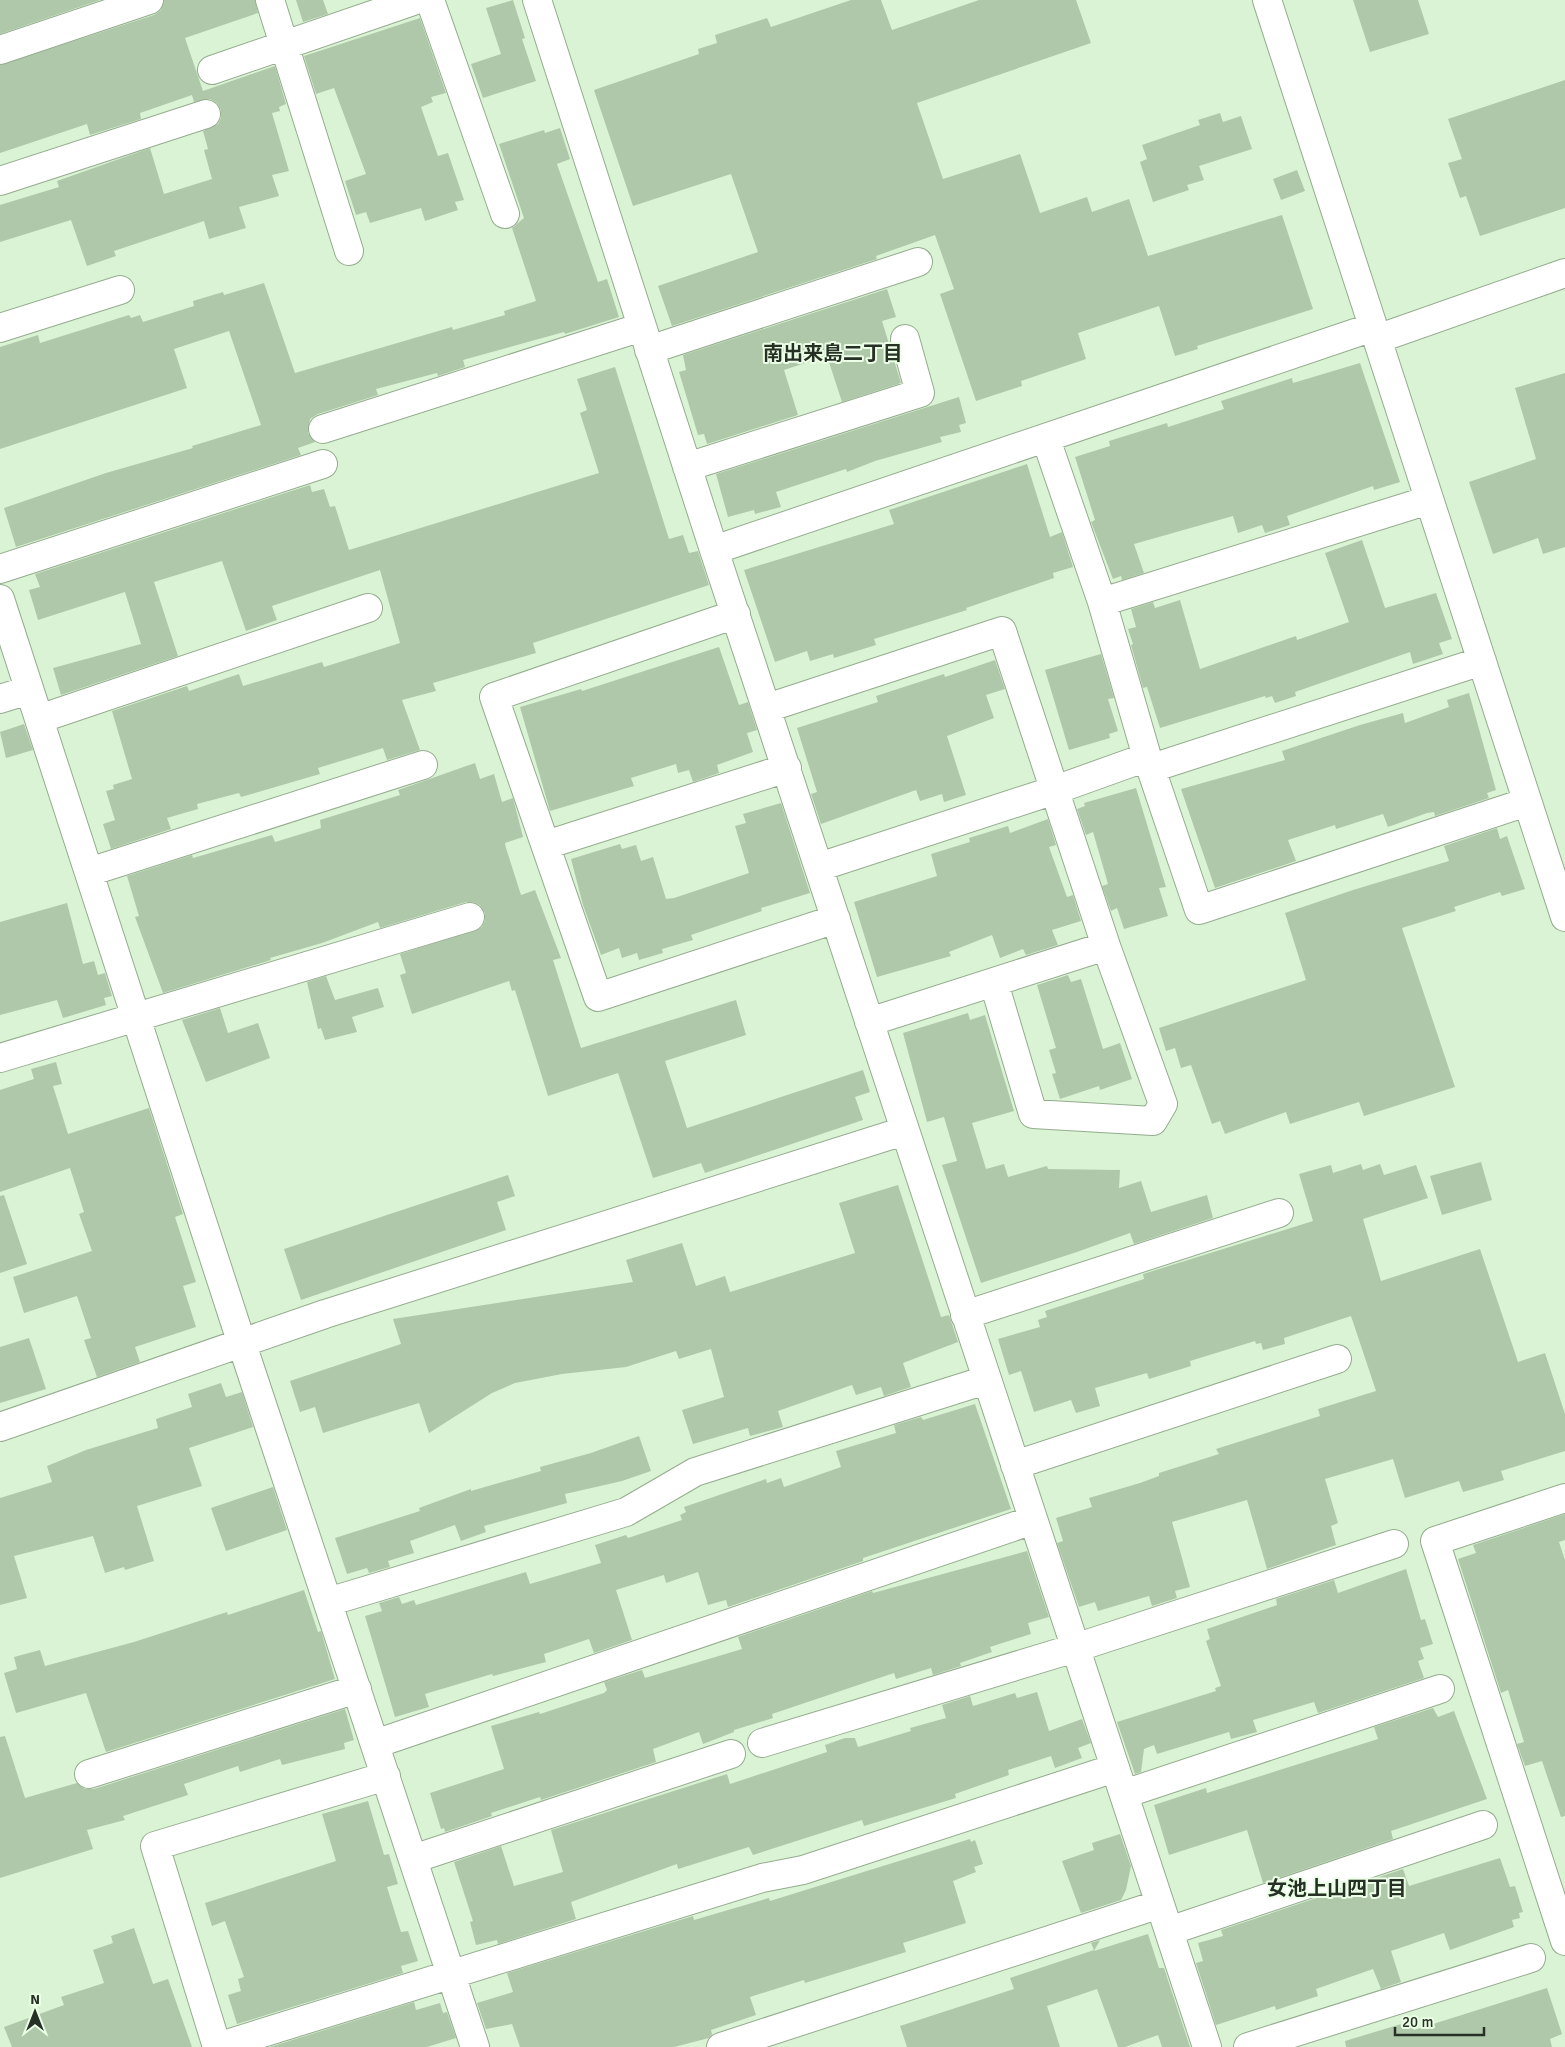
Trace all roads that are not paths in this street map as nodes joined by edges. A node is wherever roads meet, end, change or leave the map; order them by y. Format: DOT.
graph roads {
  1 [pos="149,0"];
  2 [pos="270,0"];
  3 [pos="416,0"];
  4 [pos="430,0"];
  5 [pos="537,0"];
  6 [pos="1267,0"];
  7 [pos="284,44"];
  8 [pos="0,50"];
  9 [pos="212,70"];
  10 [pos="206,114"];
  11 [pos="0,181"];
  12 [pos="505,214"];
  13 [pos="349,251"];
  14 [pos="918,262"];
  15 [pos="1565,273"];
  16 [pos="120,290"];
  17 [pos="0,328"];
  18 [pos="1375,333"];
  19 [pos="646,339"];
  20 [pos="905,339"];
  21 [pos="323,430"];
  22 [pos="1046,439"];
  23 [pos="323,464"];
  24 [pos="687,467"];
  25 [pos="1429,500"];
  26 [pos="714,550"];
  27 [pos="0,569"];
  28 [pos="0,599"];
  29 [pos="1102,602"];
  30 [pos="368,608"];
  31 [pos="736,614"];
  32 [pos="1482,661"];
  33 [pos="29,690"];
  34 [pos="0,700"];
  35 [pos="767,708"];
  36 [pos="39,719"];
  37 [pos="1150,762"];
  38 [pos="423,764"];
  39 [pos="787,768"];
  40 [pos="1055,790"];
  41 [pos="1527,802"];
  42 [pos="546,845"];
  43 [pos="819,867"];
  44 [pos="89,872"];
  45 [pos="470,917"];
  46 [pos="1565,917"];
  47 [pos="836,919"];
  48 [pos="1106,946"];
  49 [pos="994,983"];
  50 [pos="136,1017"];
  51 [pos="869,1022"];
  52 [pos="0,1058"];
  53 [pos="904,1131"];
  54 [pos="1279,1213"];
  55 [pos="965,1315"];
  56 [pos="242,1344"];
  57 [pos="1337,1359"];
  58 [pos="986,1380"];
  59 [pos="0,1427"];
  60 [pos="1015,1465"];
  61 [pos="1565,1498"];
  62 [pos="1033,1520"];
  63 [pos="1394,1544"];
  64 [pos="328,1602"];
  65 [pos="1075,1648"];
  66 [pos="1440,1689"];
  67 [pos="357,1690"];
  68 [pos="762,1743"];
  69 [pos="375,1744"];
  70 [pos="732,1754"];
  71 [pos="1115,1768"];
  72 [pos="89,1774"];
  73 [pos="386,1776"];
  74 [pos="1124,1794"];
  75 [pos="1483,1826"];
  76 [pos="413,1860"];
  77 [pos="1160,1904"];
  78 [pos="1169,1931"];
  79 [pos="1565,1941"];
  80 [pos="1531,1958"];
  81 [pos="452,1974"];
  82 [pos="217,2047"];
  83 [pos="475,2047"];
  84 [pos="721,2047"];
  85 [pos="1207,2047"];
  86 [pos="1248,2047"];
  1 -- 8 [label="street"];
  2 -- 7 [label="street"];
  3 -- 7 [label="street"];
  4 -- 12 [label="street"];
  5 -- 19 [label="street"];
  6 -- 18 [label="street"];
  7 -- 9 [label="street"];
  7 -- 13 [label="street"];
  10 -- 11 [label="street"];
  14 -- 19 [label="street"];
  15 -- 18 [label="street"];
  16 -- 17 [label="street"];
  18 -- 22 [label="street"];
  18 -- 25 [label="street"];
  19 -- 21 [label="street"];
  19 -- 24 [label="street"];
  20 -- 24 [label="street"];
  22 -- 26 [label="street"];
  22 -- 29 [label="street"];
  23 -- 27 [label="street"];
  24 -- 26 [label="street"];
  25 -- 29 [label="street"];
  25 -- 32 [label="street"];
  26 -- 31 [label="street"];
  28 -- 33 [label="street"];
  29 -- 37 [label="street"];
  30 -- 36 [label="street"];
  31 -- 35 [label="street"];
  31 -- 42 [label="street"];
  32 -- 37 [label="street"];
  32 -- 41 [label="street"];
  33 -- 34 [label="street"];
  33 -- 36 [label="street"];
  35 -- 39 [label="street"];
  35 -- 40 [label="street"];
  36 -- 44 [label="street"];
  37 -- 40 [label="street"];
  37 -- 41 [label="street"];
  38 -- 44 [label="street"];
  39 -- 42 [label="street"];
  39 -- 43 [label="street"];
  40 -- 43 [label="street"];
  40 -- 48 [label="street"];
  41 -- 46 [label="street"];
  42 -- 47 [label="street"];
  43 -- 47 [label="street"];
  44 -- 50 [label="street"];
  45 -- 50 [label="street"];
  47 -- 51 [label="street"];
  48 -- 49 [label="street"];
  48 -- 49 [label="street"];
  49 -- 51 [label="street"];
  50 -- 52 [label="street"];
  50 -- 56 [label="street"];
  51 -- 53 [label="street"];
  53 -- 55 [label="street"];
  53 -- 56 [label="street"];
  54 -- 55 [label="street"];
  55 -- 58 [label="street"];
  56 -- 59 [label="street"];
  56 -- 64 [label="street"];
  57 -- 60 [label="street"];
  58 -- 60 [label="street"];
  58 -- 64 [label="street"];
  60 -- 62 [label="street"];
  61 -- 79 [label="street"];
  62 -- 65 [label="street"];
  62 -- 69 [label="street"];
  63 -- 65 [label="street"];
  64 -- 67 [label="street"];
  65 -- 68 [label="street"];
  65 -- 71 [label="street"];
  66 -- 74 [label="street"];
  67 -- 69 [label="street"];
  67 -- 72 [label="street"];
  69 -- 73 [label="street"];
  70 -- 76 [label="street"];
  71 -- 74 [label="street"];
  71 -- 81 [label="street"];
  73 -- 76 [label="street"];
  73 -- 82 [label="street"];
  74 -- 77 [label="street"];
  75 -- 78 [label="street"];
  76 -- 81 [label="street"];
  77 -- 78 [label="street"];
  77 -- 84 [label="street"];
  78 -- 85 [label="street"];
  80 -- 86 [label="street"];
  81 -- 82 [label="street"];
  81 -- 83 [label="street"];
}
